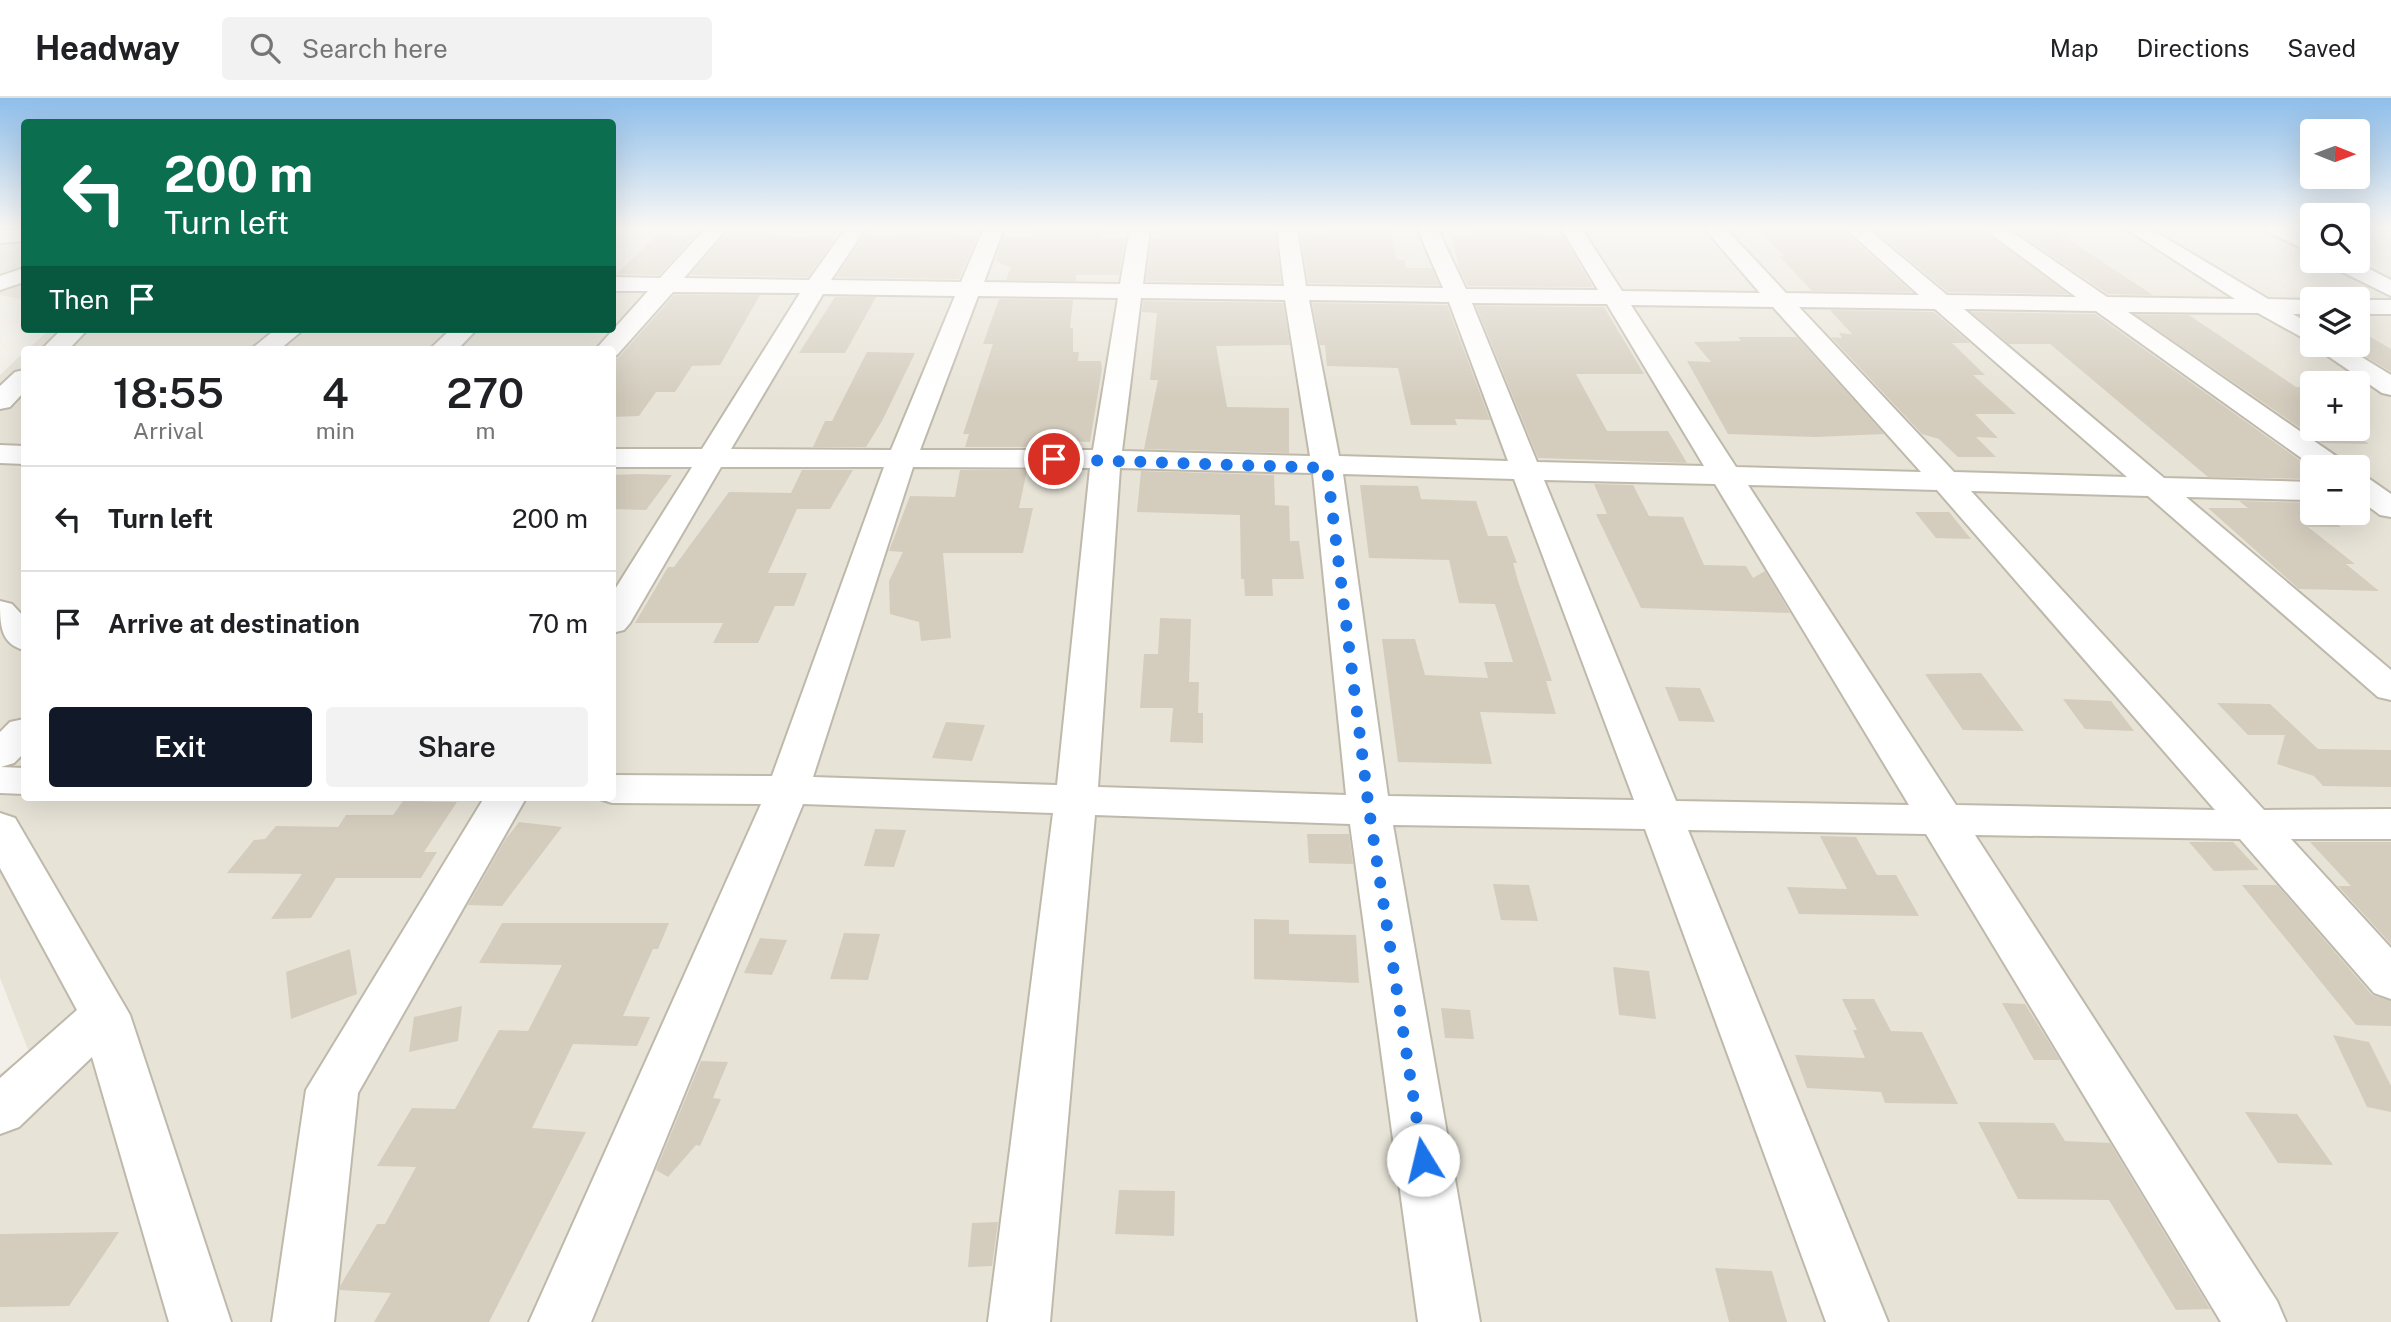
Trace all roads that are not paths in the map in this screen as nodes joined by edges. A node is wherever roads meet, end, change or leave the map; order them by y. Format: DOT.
graph roads {
  1 [pos="665,285"];
  2 [pos="674,285"];
  3 [pos="971,285"];
  4 [pos="1133,285"];
  5 [pos="1296,285"];
  6 [pos="1454,285"];
  7 [pos="1607,285"];
  8 [pos="1769,285"];
  9 [pos="1924,285"];
  10 [pos="2072,285"];
  11 [pos="2229,285"];
  12 [pos="0,286"];
  13 [pos="815,287"];
  14 [pos="970,288"];
  15 [pos="1132,289"];
  16 [pos="1297,291"];
  17 [pos="21,294"];
  18 [pos="1459,296"];
  19 [pos="1614,297"];
  20 [pos="1782,299"];
  21 [pos="1945,303"];
  22 [pos="2099,305"];
  23 [pos="2265,307"];
  24 [pos="2300,307"];
  25 [pos="2370,307"];
  26 [pos="2391,307"];
  27 [pos="2300,329"];
  28 [pos="72,333"];
  29 [pos="286,333"];
  30 [pos="461,333"];
  31 [pos="58,346"];
  32 [pos="269,346"];
  33 [pos="446,346"];
  34 [pos="612,346"];
  35 [pos="2344,357"];
  36 [pos="21,381"];
  37 [pos="2391,387"];
  38 [pos="0,401"];
  39 [pos="0,454"];
  40 [pos="21,455"];
  41 [pos="2316,455"];
  42 [pos="616,458"];
  43 [pos="713,459"];
  44 [pos="1105,459"];
  45 [pos="901,460"];
  46 [pos="1327,468"];
  47 [pos="1525,472"];
  48 [pos="1727,478"];
  49 [pos="1948,484"];
  50 [pos="2161,488"];
  51 [pos="2300,491"];
  52 [pos="0,611"];
  53 [pos="616,617"];
  54 [pos="21,636"];
  55 [pos="2391,689"];
  56 [pos="21,734"];
  57 [pos="0,754"];
  58 [pos="0,780"];
  59 [pos="21,781"];
  60 [pos="616,789"];
  61 [pos="788,790"];
  62 [pos="1076,799"];
  63 [pos="503,801"];
  64 [pos="1369,810"];
  65 [pos="1662,815"];
  66 [pos="1941,820"];
  67 [pos="2391,824"];
  68 [pos="2254,825"];
  69 [pos="0,828"];
  70 [pos="2391,980"];
  71 [pos="105,1015"];
  72 [pos="0,1111"];
  73 [pos="200,1322"];
  74 [pos="303,1322"];
  75 [pos="559,1322"];
  76 [pos="1019,1322"];
  77 [pos="1449,1322"];
  78 [pos="1857,1322"];
  79 [pos="2255,1322"];
  1 -- 34 [label="street"];
  2 -- 13 [label="street"];
  3 -- 14 [label="street"];
  4 -- 15 [label="street"];
  5 -- 16 [label="street"];
  6 -- 18 [label="street"];
  7 -- 19 [label="street"];
  8 -- 20 [label="street"];
  9 -- 21 [label="street"];
  10 -- 22 [label="street"];
  11 -- 23 [label="street"];
  12 -- 17 [label="street"];
  13 -- 14 [label="street"];
  13 -- 43 [label="street"];
  14 -- 15 [label="street"];
  14 -- 45 [label="street"];
  15 -- 16 [label="street"];
  15 -- 44 [label="street"];
  16 -- 18 [label="street"];
  16 -- 46 [label="street"];
  18 -- 19 [label="street"];
  18 -- 47 [label="street"];
  19 -- 20 [label="street"];
  19 -- 48 [label="street"];
  20 -- 21 [label="street"];
  20 -- 49 [label="street"];
  21 -- 22 [label="street"];
  21 -- 50 [label="street"];
  22 -- 23 [label="street"];
  22 -- 41 [label="street"];
  23 -- 24 [label="street"];
  23 -- 27 [label="street"];
  25 -- 26 [label="street"];
  28 -- 31 [label="street"];
  29 -- 32 [label="street"];
  30 -- 33 [label="street"];
  35 -- 37 [label="street"];
  36 -- 38 [label="street"];
  39 -- 40 [label="street"];
  42 -- 43 [label="street"];
  43 -- 45 [label="street"];
  43 -- 53 [label="street"];
  44 -- 45 [label="street"];
  44 -- 46 [label="street"];
  44 -- 62 [label="street"];
  45 -- 61 [label="street"];
  46 -- 47 [label="street"];
  46 -- 64 [label="street"];
  47 -- 48 [label="street"];
  47 -- 65 [label="street"];
  48 -- 49 [label="street"];
  48 -- 66 [label="street"];
  49 -- 50 [label="street"];
  49 -- 68 [label="street"];
  50 -- 51 [label="street"];
  50 -- 55 [label="street"];
  52 -- 54 [label="street"];
  56 -- 57 [label="street"];
  58 -- 59 [label="street"];
  60 -- 61 [label="street"];
  61 -- 62 [label="street"];
  61 -- 75 [label="street"];
  62 -- 64 [label="street"];
  62 -- 76 [label="street"];
  63 -- 74 [label="street"];
  64 -- 65 [label="street"];
  64 -- 77 [label="street"];
  65 -- 66 [label="street"];
  65 -- 78 [label="street"];
  66 -- 68 [label="street"];
  66 -- 79 [label="street"];
  67 -- 68 [label="street"];
  68 -- 70 [label="street"];
  69 -- 71 [label="street"];
  71 -- 72 [label="street"];
  71 -- 73 [label="street"];
}
